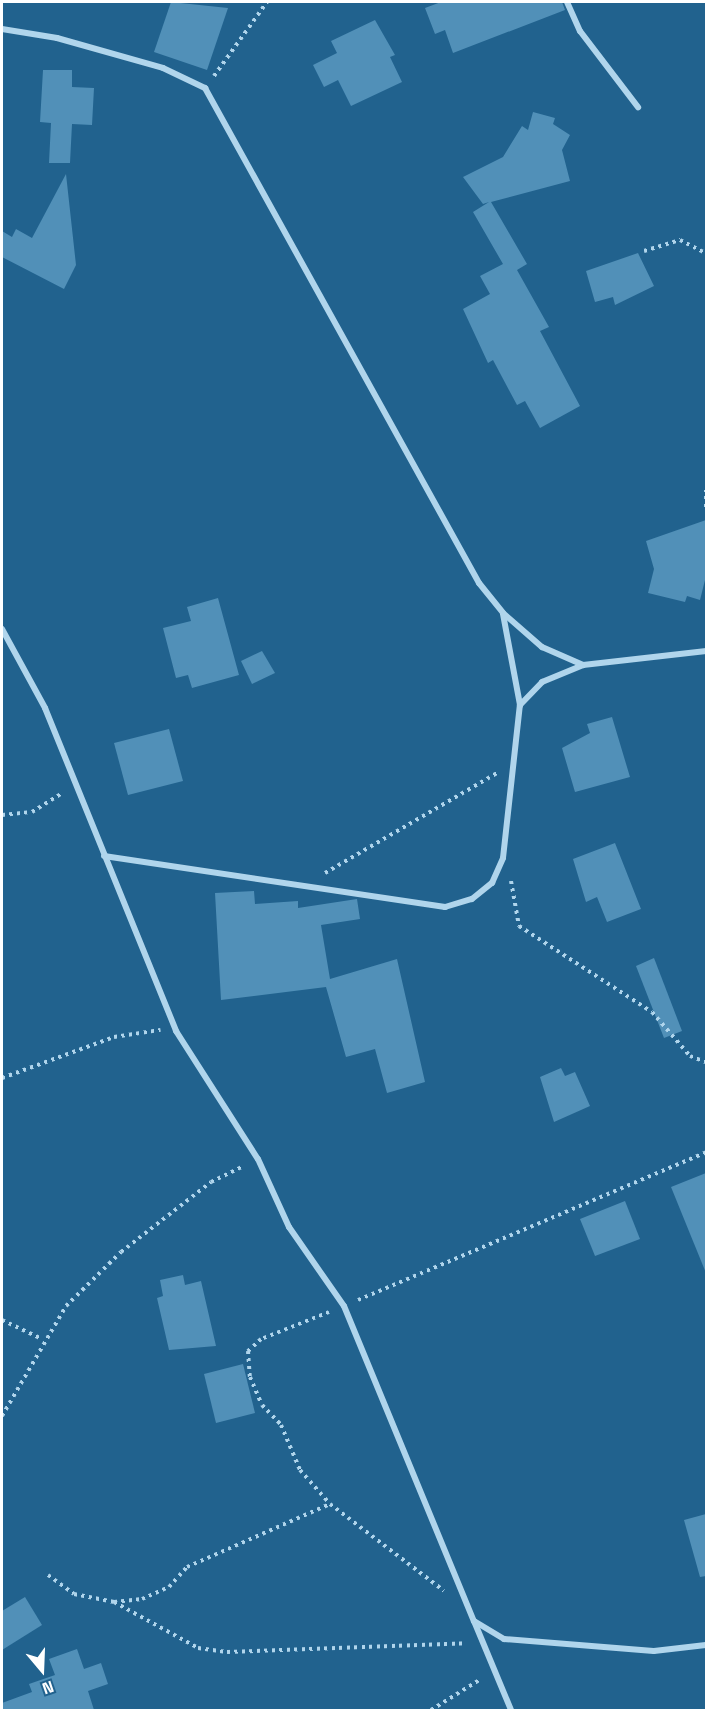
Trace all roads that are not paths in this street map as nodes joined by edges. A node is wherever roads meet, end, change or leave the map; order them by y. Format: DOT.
graph roads {
  1 [pos="567,2"];
  2 [pos="2,29"];
  3 [pos="638,107"];
  4 [pos="503,613"];
  5 [pos="2,628"];
  6 [pos="706,651"];
  7 [pos="584,665"];
  8 [pos="520,705"];
  9 [pos="104,856"];
  10 [pos="474,1621"];
  11 [pos="706,1646"];
  12 [pos="511,1710"];
  1 -- 3 [label="street"];
  2 -- 4 [label="street"];
  4 -- 7 [label="street"];
  4 -- 8 [label="street"];
  5 -- 9 [label="street"];
  6 -- 7 [label="street"];
  7 -- 8 [label="street"];
  8 -- 9 [label="street"];
  9 -- 10 [label="street"];
  10 -- 11 [label="street"];
  10 -- 12 [label="street"];
}
